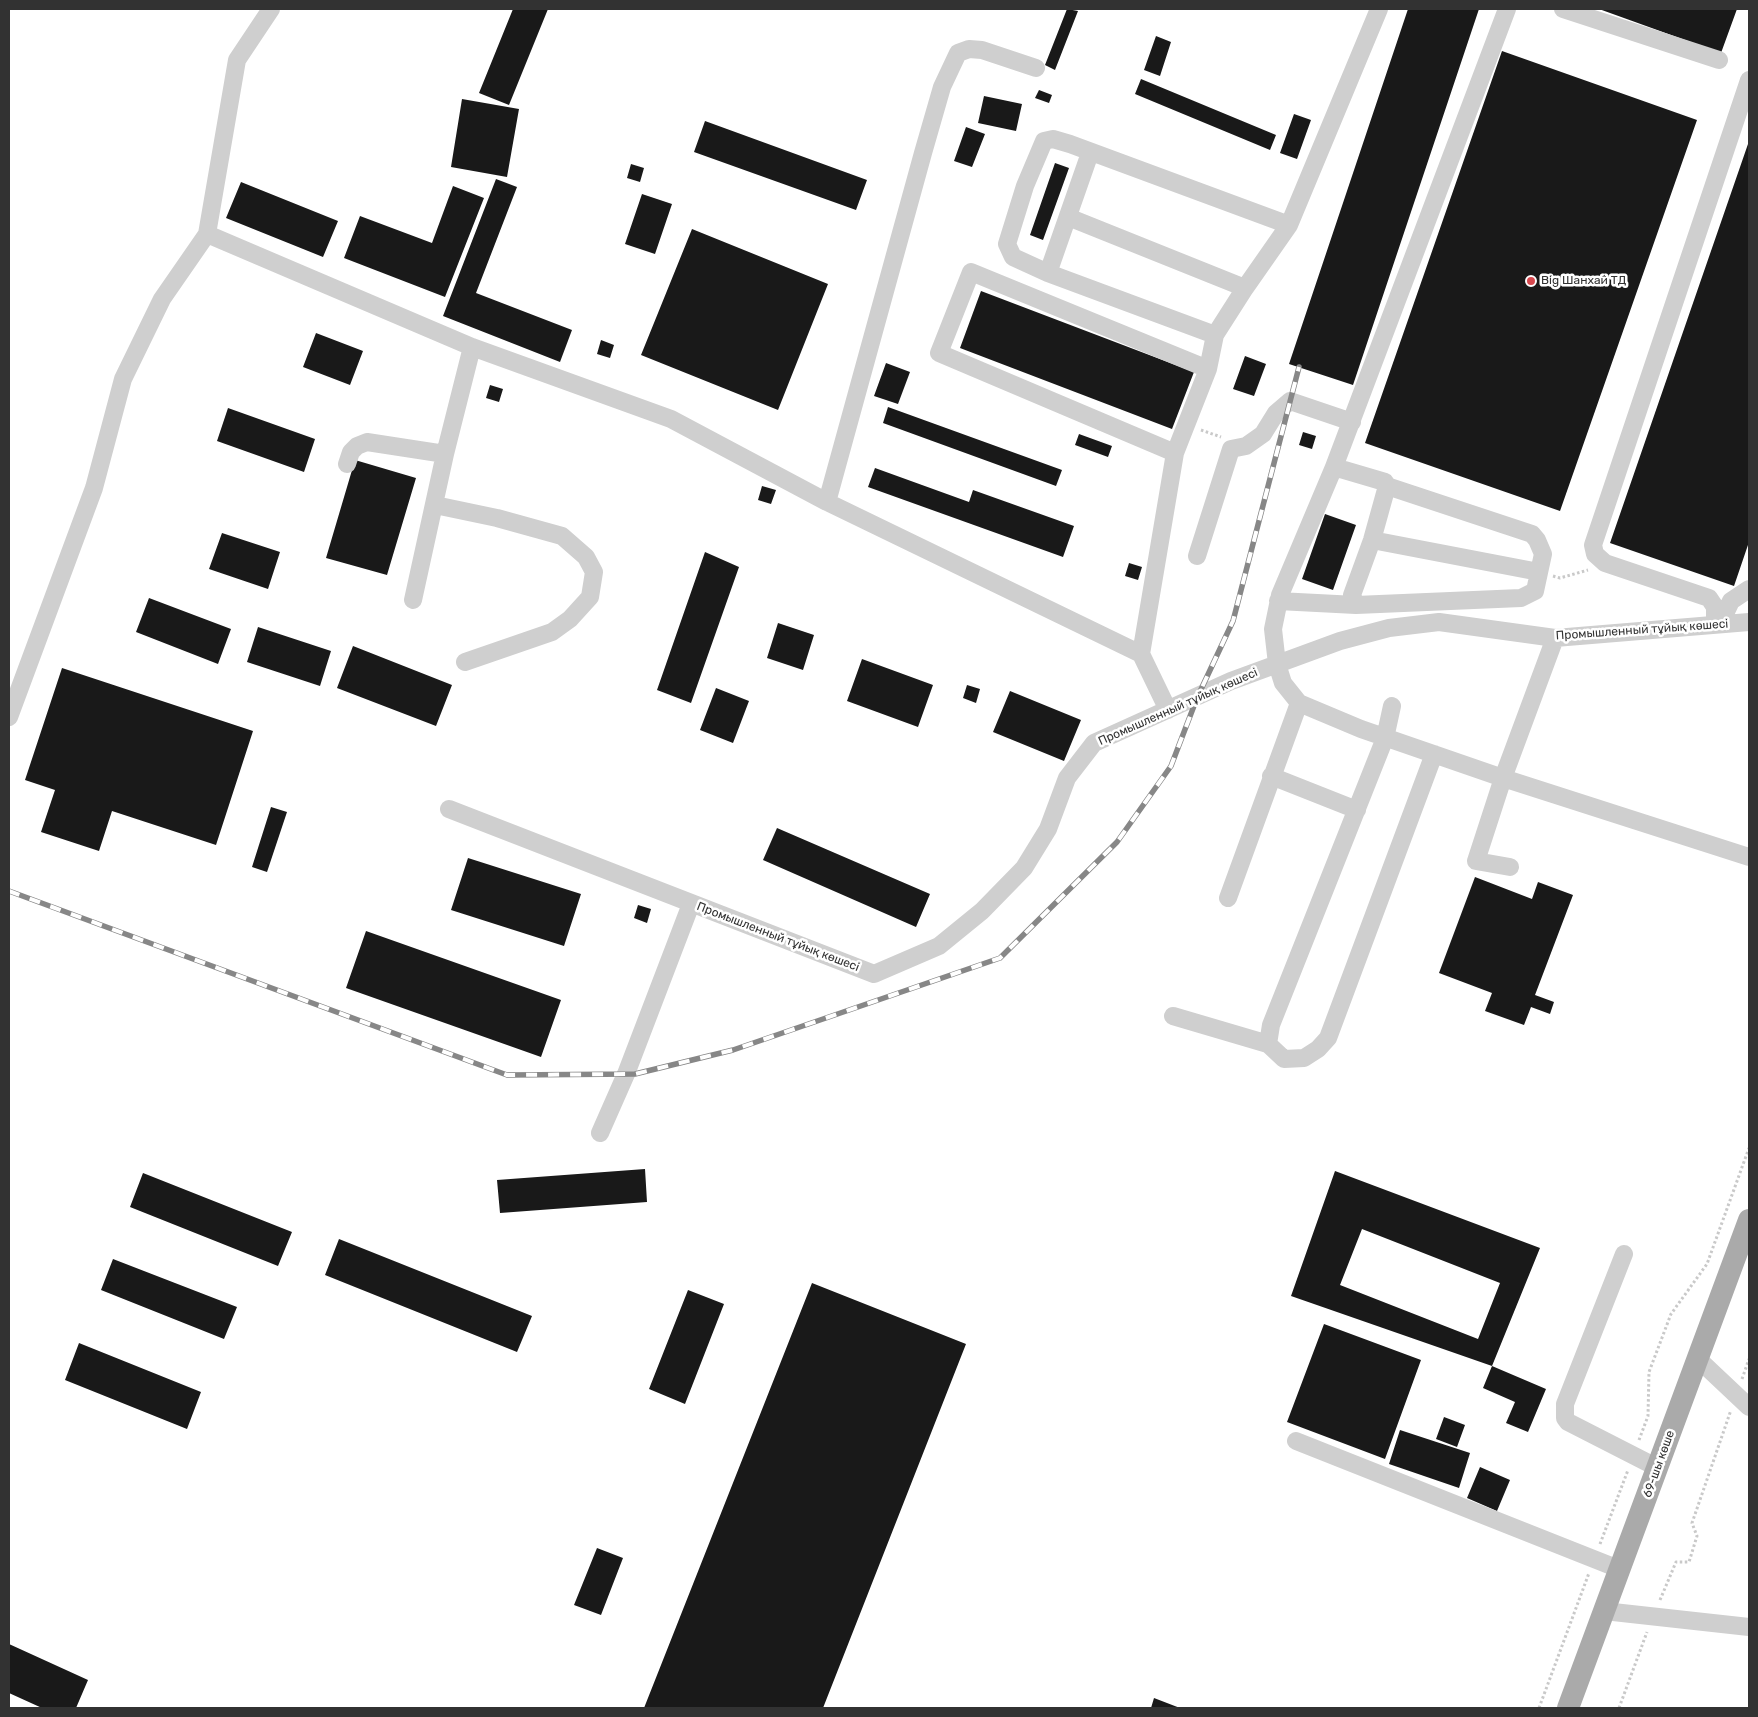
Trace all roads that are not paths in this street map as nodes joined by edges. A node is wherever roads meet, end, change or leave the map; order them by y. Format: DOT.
graph roads {
  1 [pos="271,9"];
  2 [pos="1379,9"];
  3 [pos="1508,9"];
  4 [pos="1563,9"];
  5 [pos="1718,60"];
  6 [pos="1036,68"];
  7 [pos="1749,80"];
  8 [pos="1090,153"];
  9 [pos="1068,217"];
  10 [pos="1289,225"];
  11 [pos="207,234"];
  12 [pos="1048,273"];
  13 [pos="1244,288"];
  14 [pos="1215,334"];
  15 [pos="472,347"];
  16 [pos="1208,370"];
  17 [pos="1352,422"];
  18 [pos="1175,453"];
  19 [pos="445,454"];
  20 [pos="347,464"];
  21 [pos="1334,467"];
  22 [pos="1386,486"];
  23 [pos="827,502"];
  24 [pos="435,505"];
  25 [pos="1372,540"];
  26 [pos="1197,556"];
  27 [pos="1539,572"];
  28 [pos="1748,592"];
  29 [pos="413,600"];
  30 [pos="1278,601"];
  31 [pos="1356,605"];
  32 [pos="1749,622"];
  33 [pos="1717,624"];
  34 [pos="1555,638"];
  35 [pos="1141,654"];
  36 [pos="465,662"];
  37 [pos="1277,664"];
  38 [pos="1299,703"];
  39 [pos="1392,706"];
  40 [pos="1168,710"];
  41 [pos="9,717"];
  42 [pos="1385,738"];
  43 [pos="1434,754"];
  44 [pos="1271,776"];
  45 [pos="1503,778"];
  46 [pos="449,809"];
  47 [pos="1357,810"];
  48 [pos="1749,857"];
  49 [pos="1510,867"];
  50 [pos="1228,898"];
  51 [pos="691,904"];
  52 [pos="1173,1016"];
  53 [pos="1268,1044"];
  54 [pos="600,1133"];
  55 [pos="1749,1220"];
  56 [pos="1624,1254"];
  57 [pos="1697,1358"];
  58 [pos="1749,1407"];
  59 [pos="1296,1441"];
  60 [pos="1658,1468"];
  61 [pos="1619,1569"];
  62 [pos="1604,1611"];
  63 [pos="1749,1626"];
  64 [pos="1568,1708"];
  1 -- 11 [label="lane"];
  2 -- 10 [label="lane"];
  3 -- 17 [label="lane"];
  4 -- 5 [label="lane"];
  6 -- 23 [label="lane"];
  7 -- 33 [label="lane"];
  8 -- 9 [label="lane"];
  8 -- 10 [label="lane"];
  8 -- 12 [label="lane"];
  9 -- 12 [label="lane"];
  9 -- 13 [label="lane"];
  10 -- 13 [label="lane"];
  11 -- 15 [label="lane"];
  11 -- 41 [label="lane"];
  12 -- 14 [label="lane"];
  13 -- 14 [label="lane"];
  14 -- 16 [label="lane"];
  15 -- 19 [label="lane"];
  15 -- 23 [label="lane"];
  16 -- 18 [label="lane"];
  16 -- 18 [label="lane"];
  17 -- 21 [label="lane"];
  17 -- 26 [label="lane"];
  18 -- 35 [label="lane"];
  19 -- 20 [label="lane"];
  19 -- 24 [label="lane"];
  21 -- 22 [label="lane"];
  21 -- 30 [label="lane"];
  22 -- 25 [label="lane"];
  22 -- 27 [label="lane"];
  23 -- 35 [label="lane"];
  24 -- 29 [label="lane"];
  24 -- 36 [label="lane"];
  25 -- 27 [label="lane"];
  25 -- 31 [label="lane"];
  27 -- 31 [label="lane"];
  28 -- 33 [label="lane"];
  30 -- 31 [label="lane"];
  30 -- 37 [label="lane"];
  32 -- 33 [label="lane, Промышленный тұйық көшесі"];
  33 -- 34 [label="lane, Промышленный тұйық көшесі"];
  34 -- 37 [label="lane, Промышленный тұйық көшесі"];
  34 -- 45 [label="lane"];
  35 -- 40 [label="lane"];
  37 -- 38 [label="lane"];
  37 -- 40 [label="lane, Промышленный тұйық көшесі"];
  38 -- 42 [label="lane"];
  38 -- 44 [label="lane"];
  39 -- 42 [label="lane"];
  40 -- 51 [label="lane, Промышленный тұйық көшесі"];
  42 -- 43 [label="lane"];
  42 -- 47 [label="lane"];
  43 -- 45 [label="lane"];
  43 -- 53 [label="lane"];
  44 -- 47 [label="lane"];
  44 -- 50 [label="lane"];
  45 -- 48 [label="lane"];
  45 -- 49 [label="lane"];
  46 -- 51 [label="lane, Промышленный тұйық көшесі"];
  47 -- 53 [label="lane"];
  51 -- 54 [label="lane"];
  52 -- 53 [label="lane"];
  55 -- 57 [label="main road, 69-шы көше"];
  56 -- 60 [label="lane"];
  57 -- 58 [label="lane"];
  57 -- 60 [label="main road, 69-шы көше"];
  59 -- 61 [label="lane"];
  60 -- 61 [label="main road, 69-шы көше"];
  61 -- 62 [label="main road, 69-шы көше"];
  62 -- 63 [label="lane"];
  62 -- 64 [label="main road, 69-шы көше"];
}
